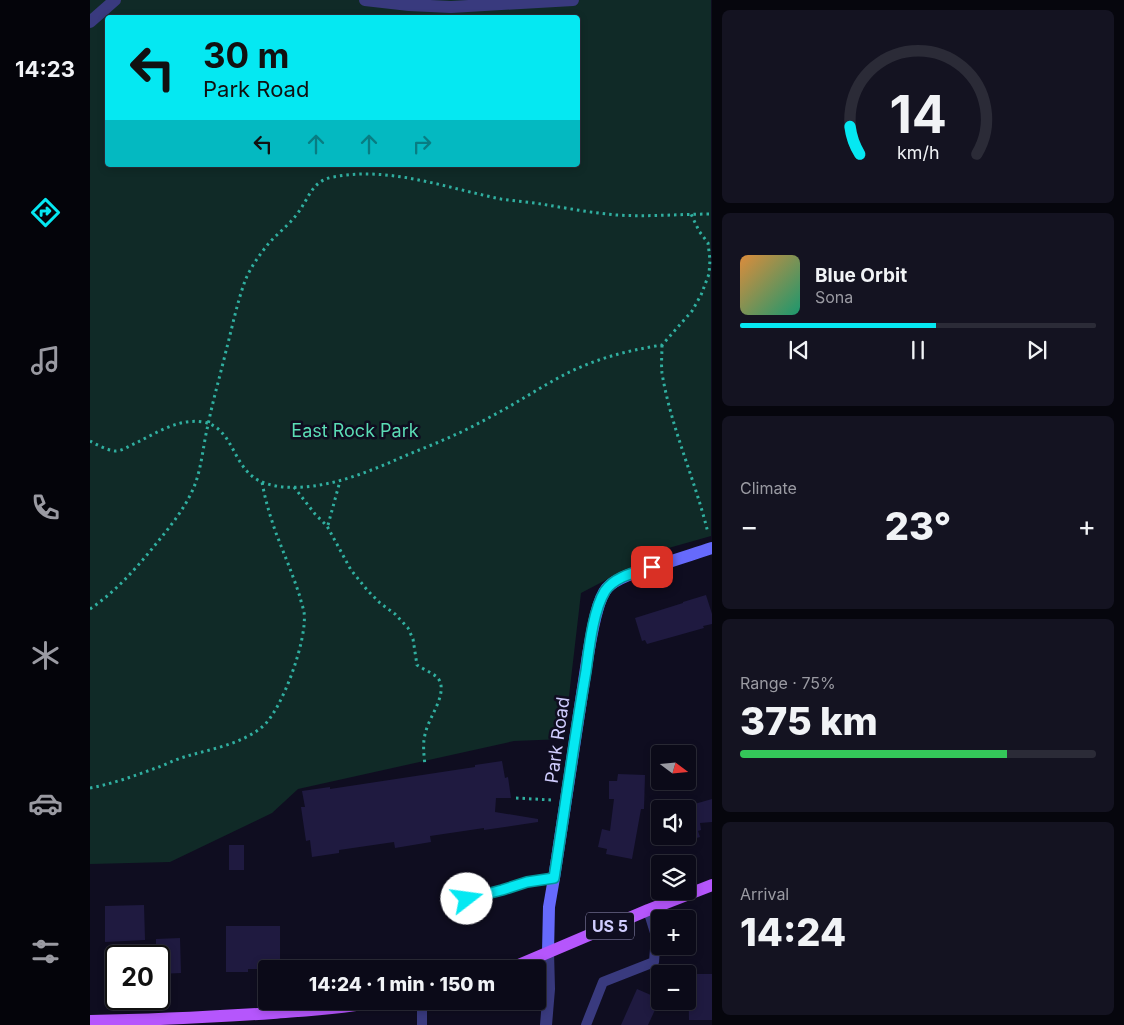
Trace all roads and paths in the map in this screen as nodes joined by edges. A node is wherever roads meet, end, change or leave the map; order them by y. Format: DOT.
graph roads {
  1 [pos="116,0"];
  2 [pos="365,0"];
  3 [pos="573,0"];
  4 [pos="90,22"];
  5 [pos="691,214"];
  6 [pos="712,214"];
  7 [pos="712,239"];
  8 [pos="708,243"];
  9 [pos="662,345"];
  10 [pos="208,423"];
  11 [pos="90,441"];
  12 [pos="340,481"];
  13 [pos="262,482"];
  14 [pos="294,487"];
  15 [pos="328,526"];
  16 [pos="711,544"];
  17 [pos="90,609"];
  18 [pos="425,766"];
  19 [pos="90,788"];
  20 [pos="516,798"];
  21 [pos="542,799"];
  22 [pos="554,878"];
  23 [pos="712,885"];
  24 [pos="467,899"];
  25 [pos="648,910"];
  26 [pos="548,952"];
  27 [pos="530,960"];
  28 [pos="310,1010"];
  29 [pos="422,1010"];
  30 [pos="90,1021"];
  31 [pos="422,1025"];
  32 [pos="546,1025"];
  33 [pos="586,1025"];
  1 -- 4 [label="street"];
  2 -- 3 [label="street"];
  5 -- 6 [label="path"];
  5 -- 8 [label="path"];
  5 -- 10 [label="path"];
  7 -- 8 [label="path"];
  8 -- 9 [label="path"];
  9 -- 12 [label="path"];
  9 -- 16 [label="path"];
  10 -- 11 [label="path"];
  10 -- 13 [label="path"];
  10 -- 17 [label="path"];
  12 -- 14 [label="path"];
  12 -- 15 [label="path"];
  13 -- 14 [label="path"];
  13 -- 19 [label="path"];
  14 -- 15 [label="path"];
  15 -- 18 [label="path"];
  16 -- 22 [label="main road, Park Road"];
  20 -- 21 [label="path"];
  22 -- 24 [label="lane"];
  22 -- 26 [label="main road, Park Road"];
  23 -- 25 [label="main road, US 5"];
  25 -- 26 [label="main road, US 5"];
  25 -- 33 [label="lane"];
  26 -- 27 [label="main road, US 5"];
  26 -- 32 [label="street"];
  28 -- 30 [label="main road"];
  29 -- 31 [label="lane"];
}
